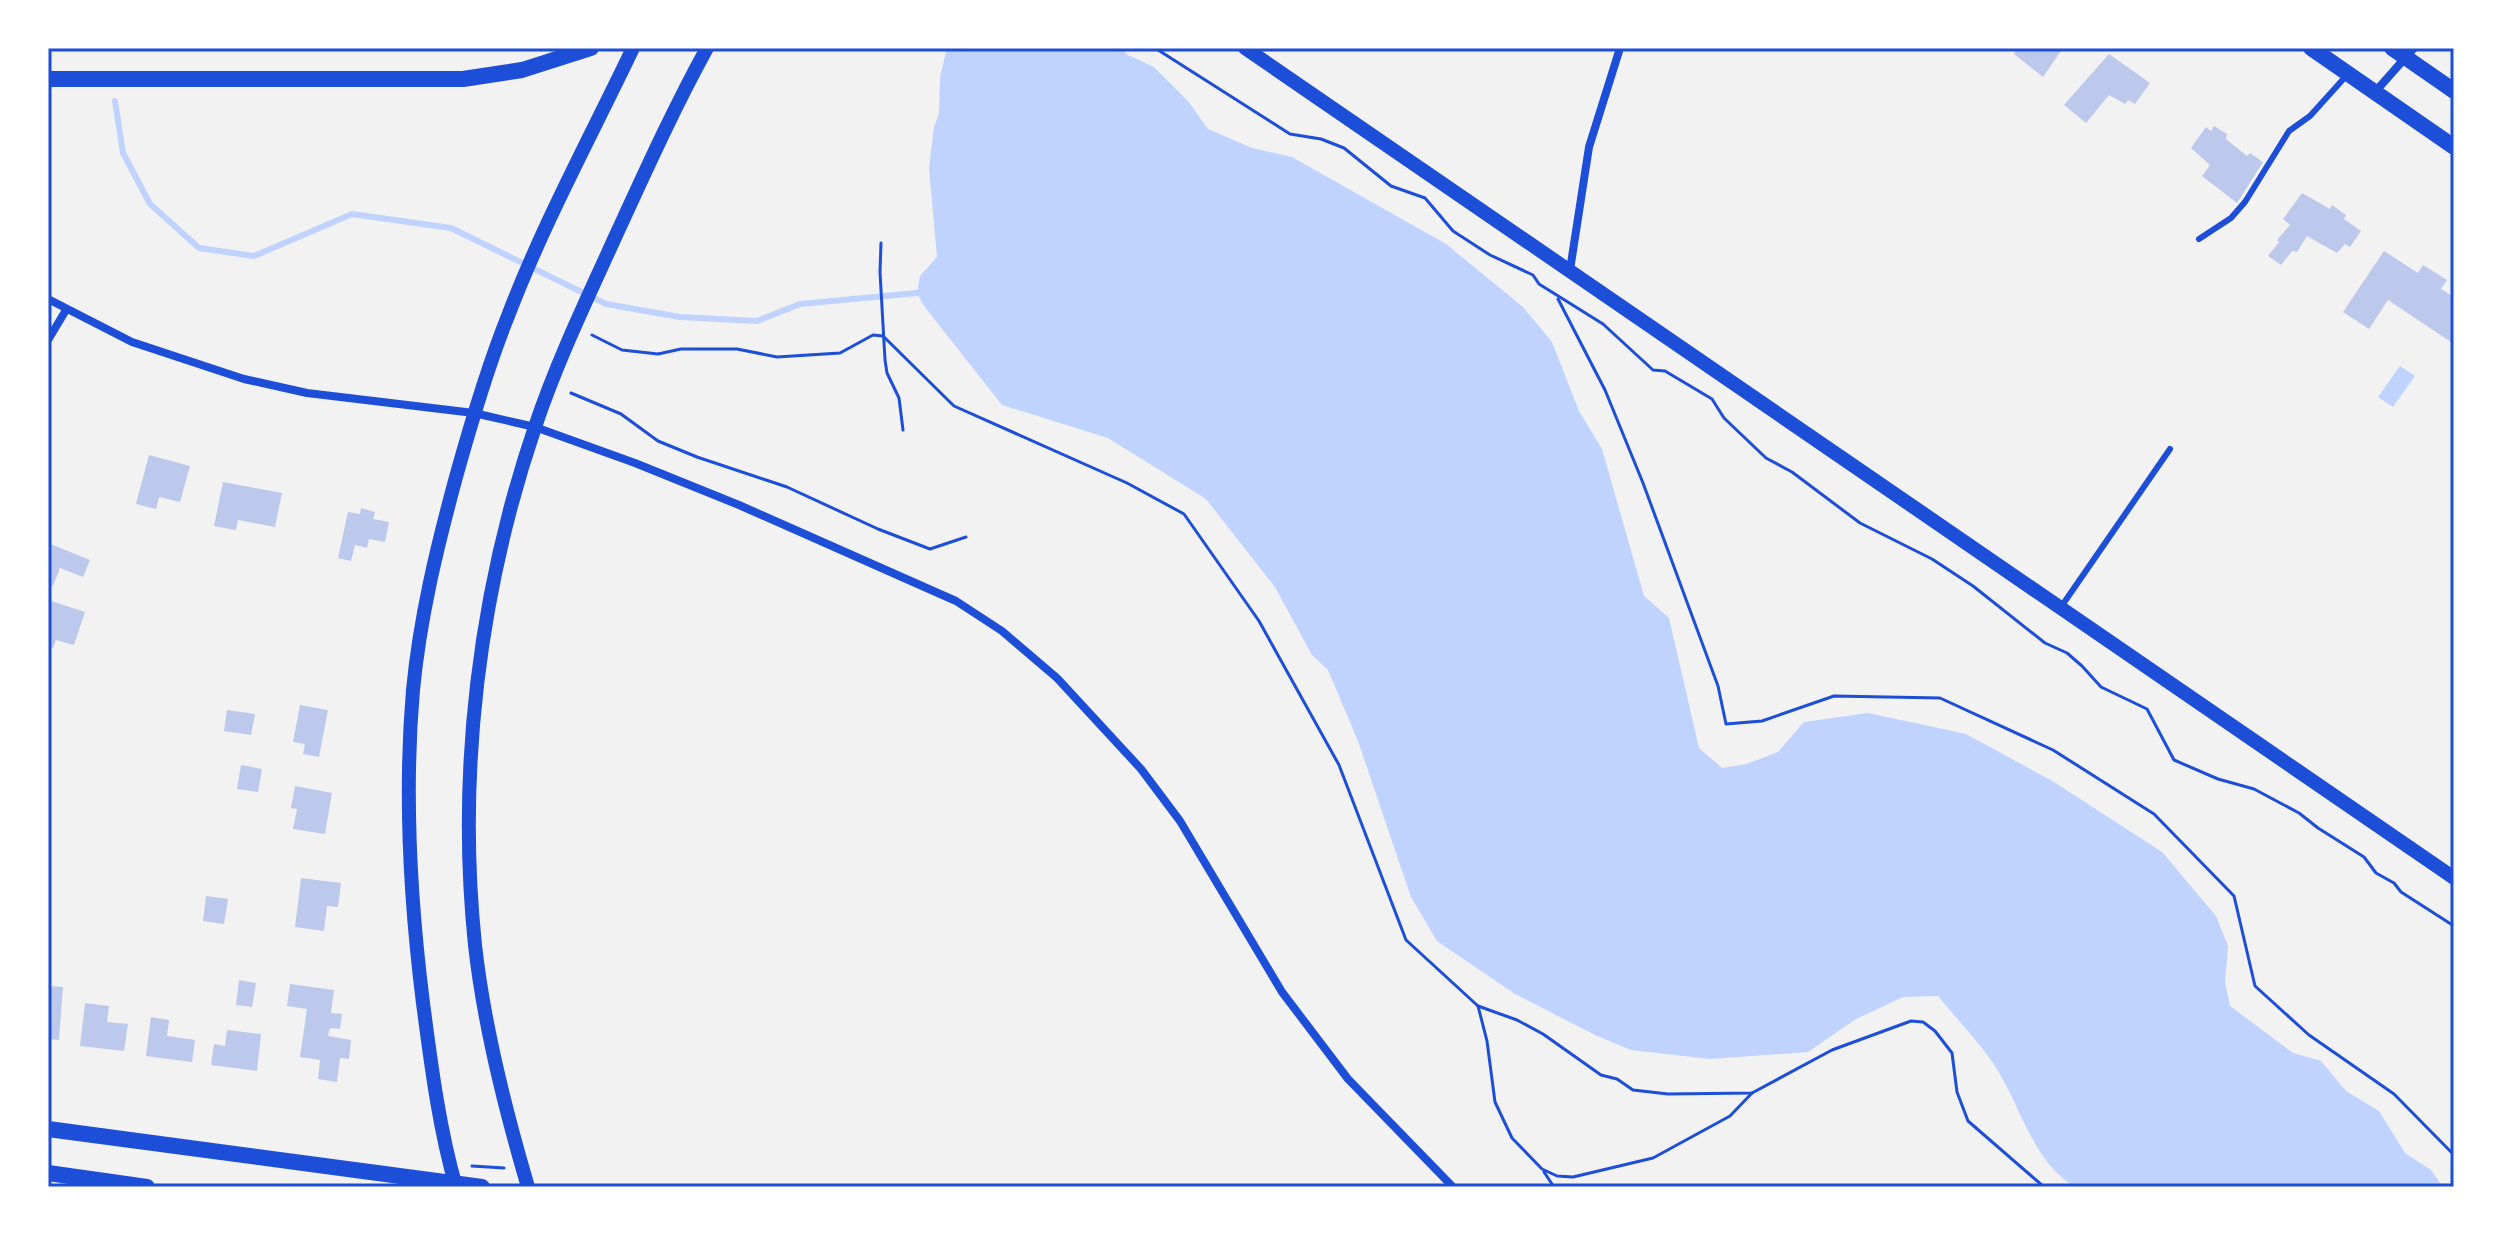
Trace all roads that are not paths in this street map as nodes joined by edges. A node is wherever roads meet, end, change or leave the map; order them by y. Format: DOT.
graph roads {
  1 [pos="591,48"];
  2 [pos="633,48"];
  3 [pos="707,48"];
  4 [pos="1245,48"];
  5 [pos="1620,48"];
  6 [pos="2311,48"];
  7 [pos="2403,51"];
  8 [pos="2348,74"];
  9 [pos="48,79"];
  10 [pos="2454,91"];
  11 [pos="2375,92"];
  12 [pos="2454,147"];
  13 [pos="2199,239"];
  14 [pos="1570,270"];
  15 [pos="48,299"];
  16 [pos="66,310"];
  17 [pos="48,340"];
  18 [pos="474,413"];
  19 [pos="535,427"];
  20 [pos="2170,449"];
  21 [pos="2061,608"];
  22 [pos="2454,878"];
  23 [pos="48,1129"];
  24 [pos="48,1173"];
  25 [pos="456,1185"];
  26 [pos="147,1187"];
  27 [pos="482,1187"];
  28 [pos="528,1187"];
  29 [pos="1453,1187"];
  1 -- 9 [label="main road"];
  2 -- 18 [label="street"];
  3 -- 19 [label="street"];
  4 -- 14 [label="street"];
  5 -- 14 [label="street"];
  6 -- 8 [label="main road"];
  7 -- 10 [label="main road"];
  7 -- 11 [label="street"];
  8 -- 11 [label="main road"];
  8 -- 13 [label="lane"];
  11 -- 12 [label="main road"];
  14 -- 21 [label="street"];
  15 -- 16 [label="street"];
  16 -- 17 [label="street"];
  16 -- 18 [label="street"];
  18 -- 19 [label="street"];
  18 -- 25 [label="street"];
  19 -- 28 [label="street"];
  19 -- 29 [label="street"];
  20 -- 21 [label="lane"];
  21 -- 22 [label="street"];
  23 -- 25 [label="main road"];
  24 -- 26 [label="main road"];
  25 -- 27 [label="main road"];
}
